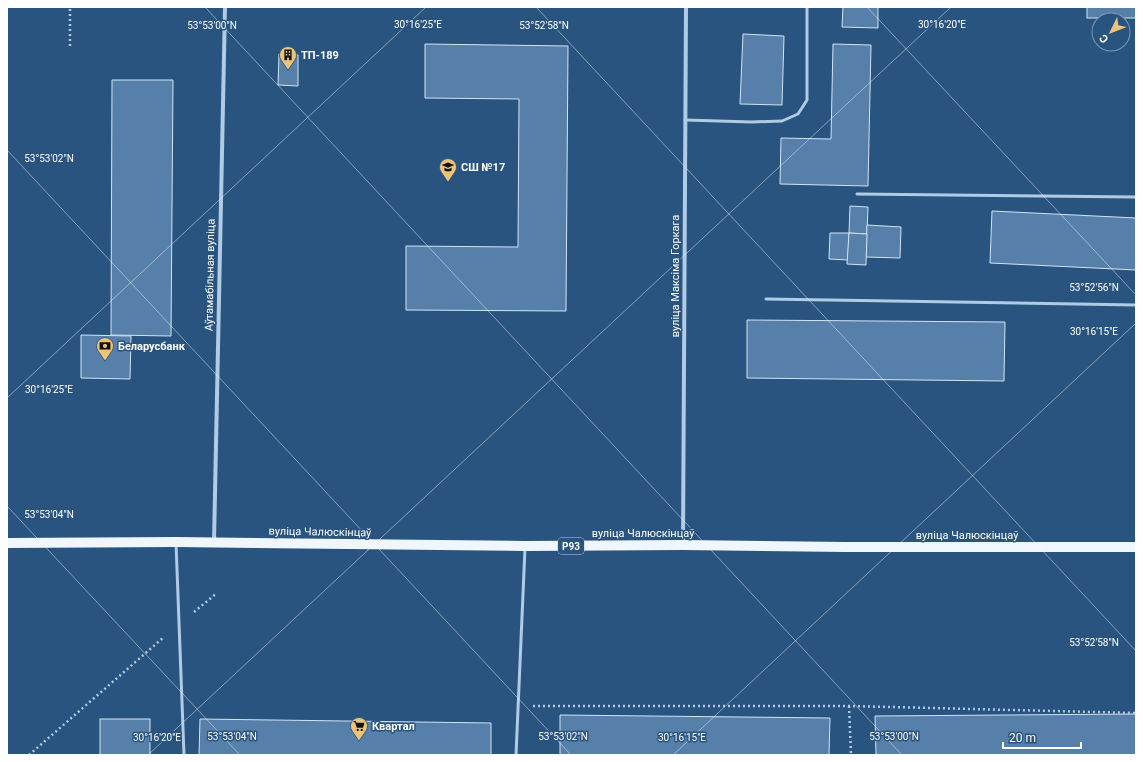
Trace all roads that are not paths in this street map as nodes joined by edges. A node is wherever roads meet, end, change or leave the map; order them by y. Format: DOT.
graph roads {
  1 [pos="225,7"];
  2 [pos="686,7"];
  3 [pos="807,7"];
  4 [pos="685,120"];
  5 [pos="857,194"];
  6 [pos="1136,196"];
  7 [pos="766,299"];
  8 [pos="1136,305"];
  9 [pos="176,542"];
  10 [pos="214,543"];
  11 [pos="7,544"];
  12 [pos="683,545"];
  13 [pos="525,546"];
  14 [pos="1136,547"];
  15 [pos="184,755"];
  16 [pos="516,755"];
  1 -- 10 [label="street, Аўтамабільная вуліца"];
  2 -- 4 [label="street, вуліца Максіма Горкага"];
  3 -- 4 [label="lane"];
  4 -- 12 [label="street, вуліца Максіма Горкага"];
  5 -- 6 [label="lane"];
  7 -- 8 [label="lane"];
  9 -- 10 [label="main road, вуліца Чалюскінцаў / Р93"];
  9 -- 11 [label="main road, вуліца Чалюскінцаў / Р93"];
  9 -- 15 [label="lane"];
  10 -- 13 [label="main road, вуліца Чалюскінцаў / Р93"];
  12 -- 13 [label="main road, вуліца Чалюскінцаў / Р93"];
  12 -- 14 [label="main road, вуліца Чалюскінцаў / Р93"];
  13 -- 16 [label="lane"];
}
